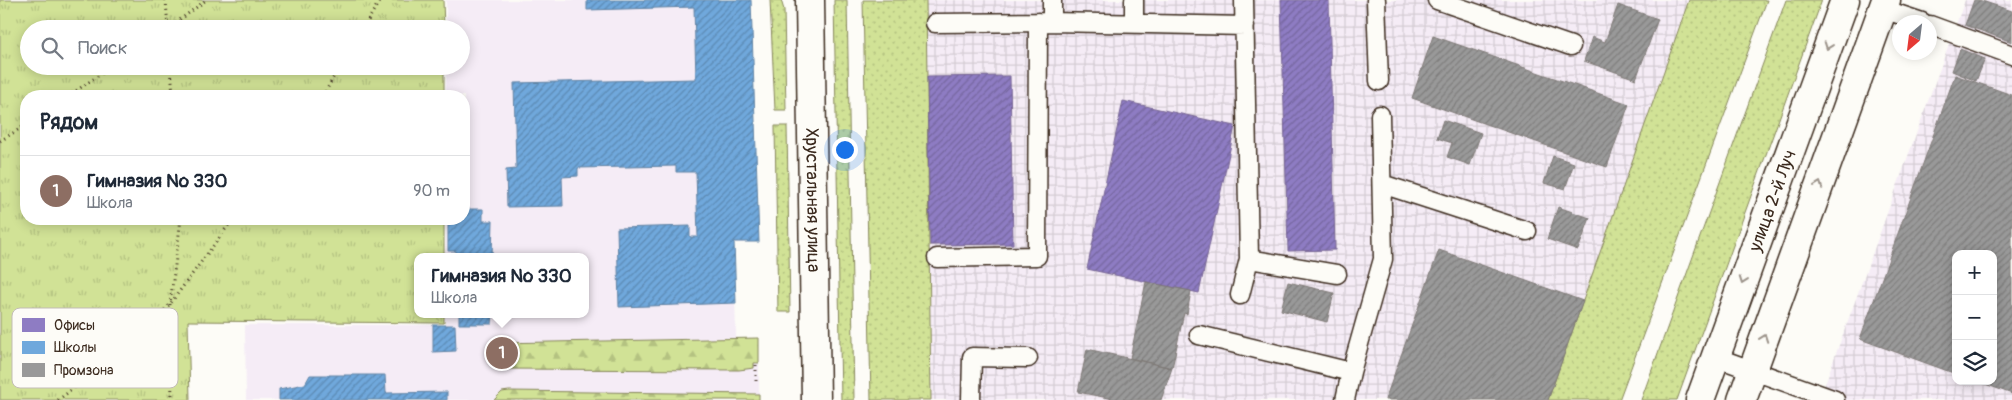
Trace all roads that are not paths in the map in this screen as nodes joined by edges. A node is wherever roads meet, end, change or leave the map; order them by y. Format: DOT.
graph roads {
  1 [pos="810,0"];
  2 [pos="1052,0"];
  3 [pos="1134,0"];
  4 [pos="1244,0"];
  5 [pos="1376,0"];
  6 [pos="1436,0"];
  7 [pos="1844,0"];
  8 [pos="1884,4"];
  9 [pos="1907,15"];
  10 [pos="1045,22"];
  11 [pos="935,23"];
  12 [pos="1134,24"];
  13 [pos="1245,26"];
  14 [pos="1937,28"];
  15 [pos="1570,46"];
  16 [pos="2012,55"];
  17 [pos="1379,81"];
  18 [pos="1380,115"];
  19 [pos="1382,184"];
  20 [pos="1527,231"];
  21 [pos="937,258"];
  22 [pos="1249,259"];
  23 [pos="1337,274"];
  24 [pos="1240,295"];
  25 [pos="1199,335"];
  26 [pos="1715,357"];
  27 [pos="1028,358"];
  28 [pos="1752,371"];
  29 [pos="1351,372"];
  30 [pos="816,400"];
  31 [pos="971,400"];
  32 [pos="1346,400"];
  33 [pos="1700,400"];
  34 [pos="1742,400"];
  35 [pos="1835,400"];
  1 -- 30 [label="main road, Хрустальная улица"];
  2 -- 10 [label="lane"];
  3 -- 12 [label="lane"];
  4 -- 13 [label="lane"];
  5 -- 17 [label="lane"];
  6 -- 15 [label="lane"];
  7 -- 26 [label="main road, улица 2-й Луч, one-way"];
  8 -- 9 [label="lane"];
  28 -- 8 [label="main road, one-way"];
  10 -- 11 [label="lane"];
  10 -- 12 [label="lane"];
  10 -- 21 [label="lane"];
  12 -- 13 [label="lane"];
  13 -- 22 [label="lane"];
  14 -- 16 [label="lane"];
  18 -- 19 [label="lane"];
  19 -- 20 [label="lane"];
  19 -- 29 [label="lane"];
  22 -- 23 [label="lane"];
  22 -- 24 [label="lane"];
  25 -- 29 [label="lane"];
  26 -- 28 [label="lane"];
  26 -- 33 [label="main road, улица 2-й Луч"];
  27 -- 31 [label="lane"];
  28 -- 34 [label="main road"];
  28 -- 35 [label="lane"];
  29 -- 32 [label="lane"];
}
